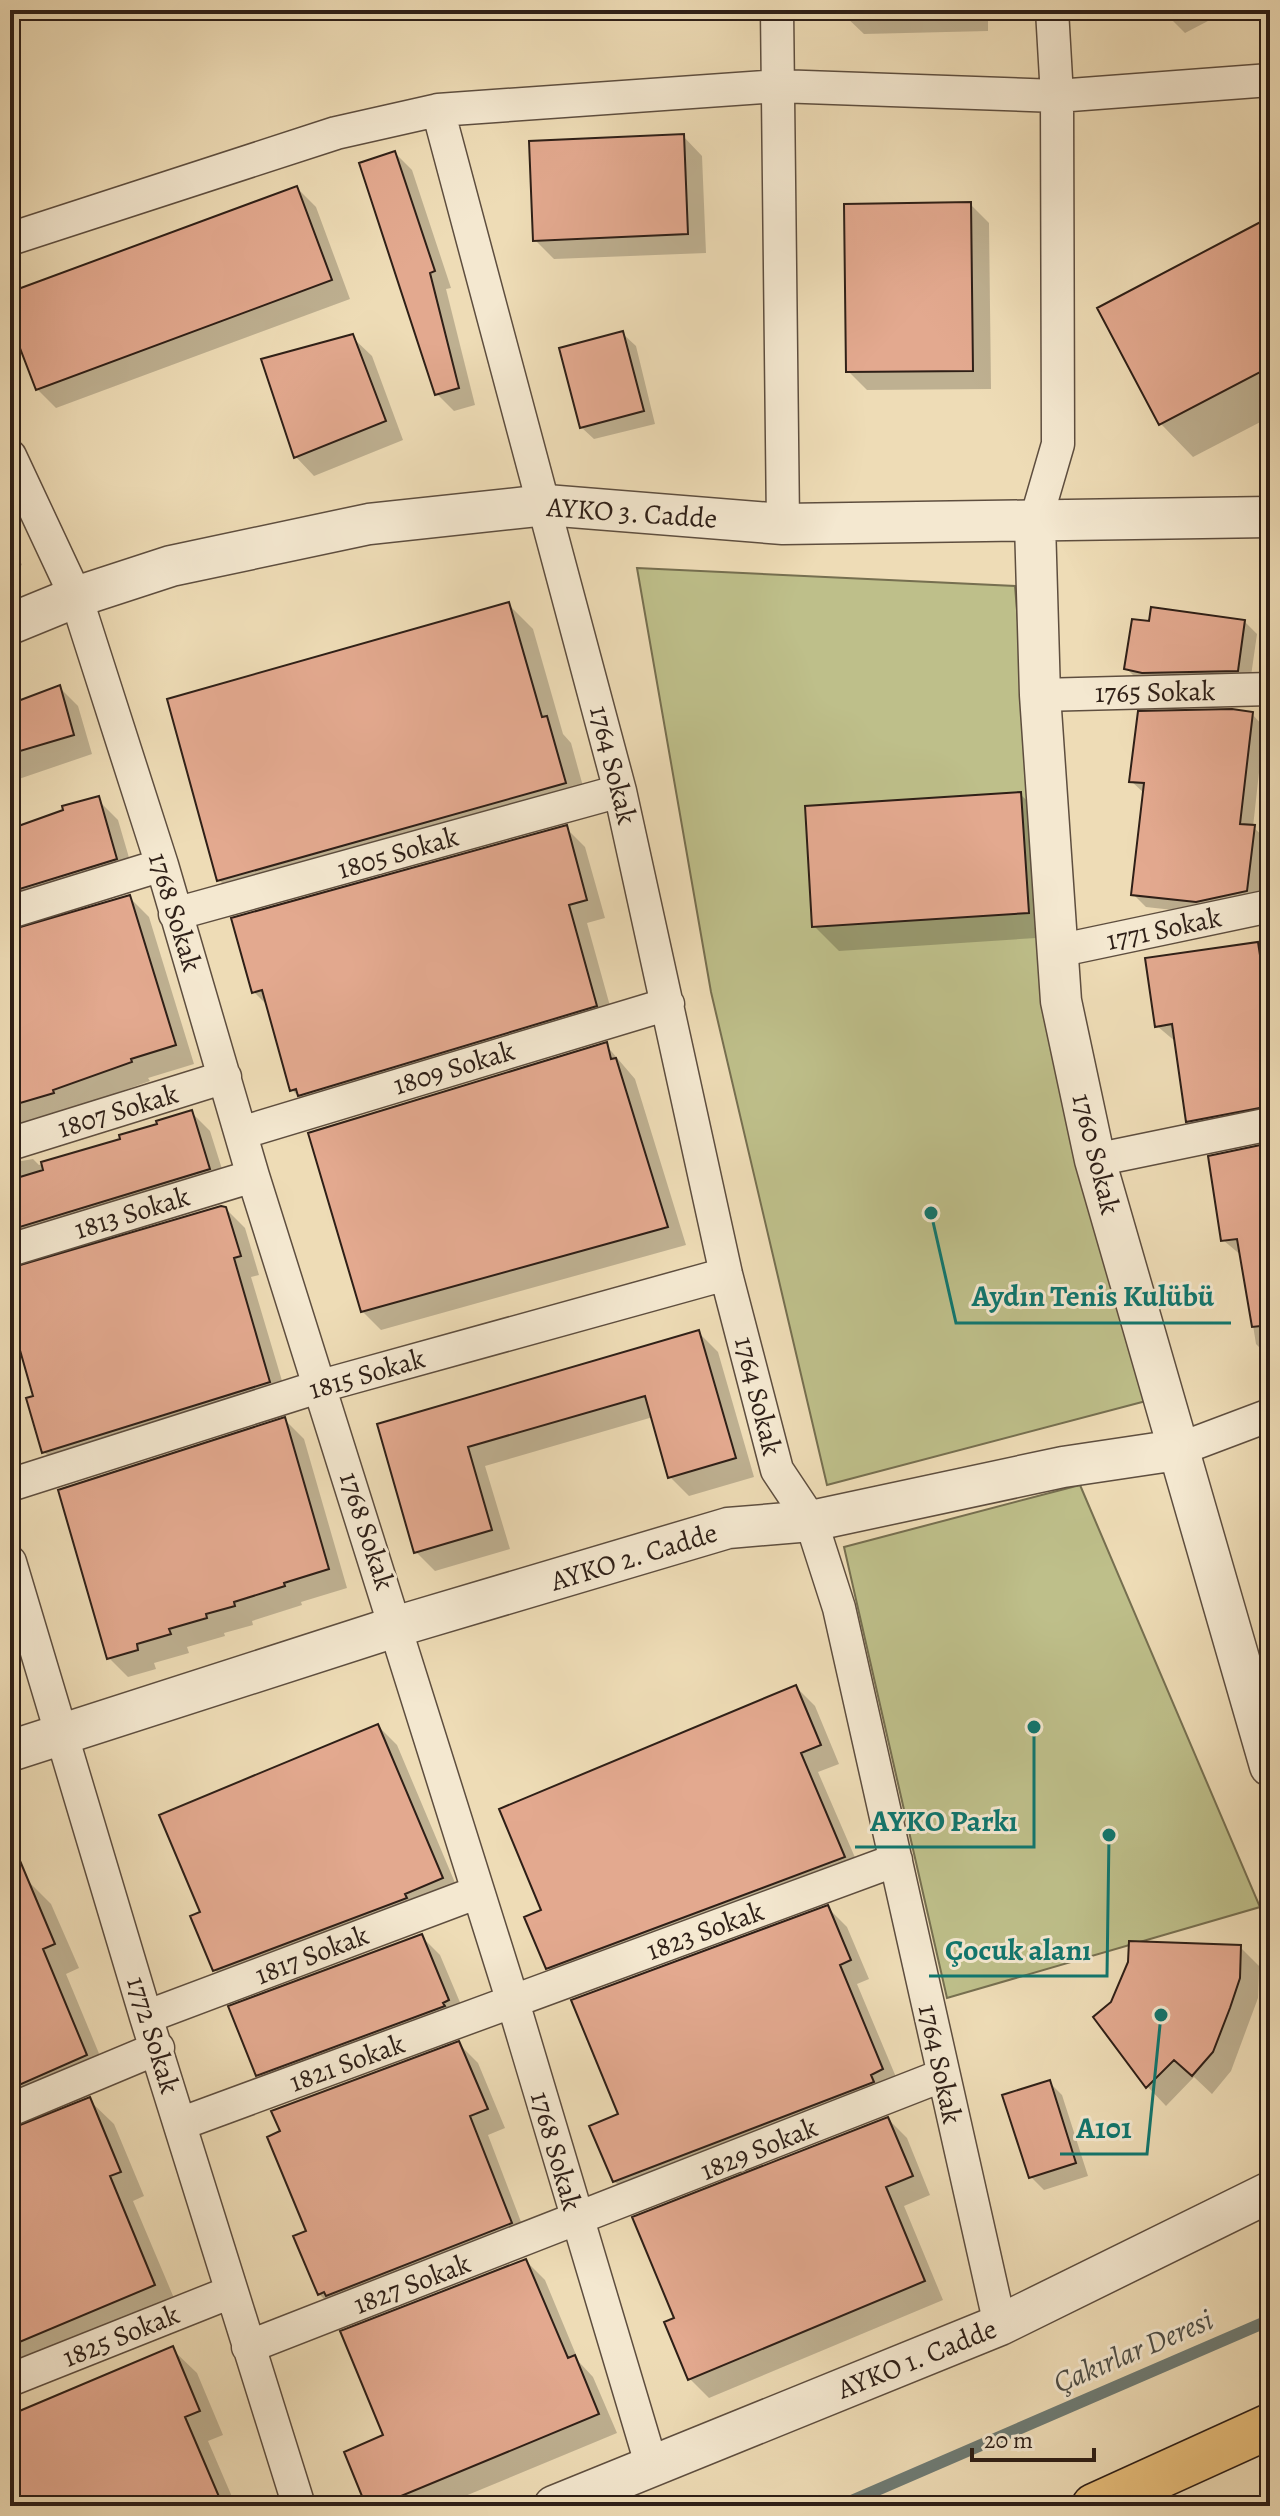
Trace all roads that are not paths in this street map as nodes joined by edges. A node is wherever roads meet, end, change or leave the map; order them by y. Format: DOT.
graph roads {
  1 [pos="777,10"];
  2 [pos="1052,10"];
  3 [pos="1270,80"];
  4 [pos="777,86"];
  5 [pos="1057,96"];
  6 [pos="438,110"];
  7 [pos="10,239"];
  8 [pos="10,456"];
  9 [pos="546,505"];
  10 [pos="1270,517"];
  11 [pos="1035,523"];
  12 [pos="783,524"];
  13 [pos="76,597"];
  14 [pos="10,624"];
  15 [pos="1270,689"];
  16 [pos="1040,695"];
  17 [pos="620,791"];
  18 [pos="162,865"];
  19 [pos="1270,906"];
  20 [pos="10,912"];
  21 [pos="175,914"];
  22 [pos="1057,951"];
  23 [pos="668,1004"];
  24 [pos="225,1077"];
  25 [pos="1270,1124"];
  26 [pos="241,1133"];
  27 [pos="10,1144"];
  28 [pos="1095,1160"];
  29 [pos="253,1176"];
  30 [pos="10,1250"];
  31 [pos="726,1274"];
  32 [pos="321,1386"];
  33 [pos="1270,1415"];
  34 [pos="1177,1450"];
  35 [pos="10,1485"];
  36 [pos="811,1521"];
  37 [pos="10,1562"];
  38 [pos="398,1626"];
  39 [pos="64,1735"];
  40 [pos="10,1751"];
  41 [pos="1270,1766"];
  42 [pos="896,1860"];
  43 [pos="478,1892"];
  44 [pos="513,2002"];
  45 [pos="146,2017"];
  46 [pos="158,2048"];
  47 [pos="941,2076"];
  48 [pos="10,2110"];
  49 [pos="180,2124"];
  50 [pos="1270,2192"];
  51 [pos="576,2221"];
  52 [pos="231,2292"];
  53 [pos="1000,2325"];
  54 [pos="248,2347"];
  55 [pos="10,2380"];
  56 [pos="1270,2426"];
  57 [pos="652,2467"];
  58 [pos="299,2506"];
  59 [pos="554,2506"];
  60 [pos="1094,2506"];
  1 -- 4 [label="street"];
  2 -- 5 [label="street"];
  3 -- 5 [label="street"];
  4 -- 5 [label="street"];
  4 -- 6 [label="street"];
  4 -- 12 [label="street"];
  5 -- 11 [label="street"];
  6 -- 7 [label="street"];
  6 -- 9 [label="street, 1764 Sokak"];
  8 -- 13 [label="street, 1768 Sokak"];
  9 -- 12 [label="street, AYKO 3. Cadde"];
  9 -- 13 [label="street, AYKO 3. Cadde"];
  9 -- 17 [label="street, 1764 Sokak"];
  10 -- 11 [label="street, AYKO 3. Cadde"];
  11 -- 12 [label="street, AYKO 3. Cadde"];
  11 -- 16 [label="street, 1760 Sokak"];
  13 -- 14 [label="street, AYKO 3. Cadde"];
  13 -- 18 [label="street, 1768 Sokak"];
  15 -- 16 [label="street, 1765 Sokak"];
  16 -- 22 [label="street, 1760 Sokak"];
  17 -- 21 [label="street, 1805 Sokak"];
  17 -- 23 [label="street, 1764 Sokak"];
  18 -- 20 [label="street"];
  18 -- 21 [label="street, 1768 Sokak"];
  19 -- 22 [label="street, 1771 Sokak"];
  21 -- 24 [label="street, 1768 Sokak"];
  22 -- 28 [label="street, 1760 Sokak"];
  23 -- 26 [label="street, 1809 Sokak"];
  23 -- 31 [label="street, 1764 Sokak"];
  24 -- 26 [label="street, 1768 Sokak"];
  24 -- 27 [label="street, 1807 Sokak"];
  25 -- 28 [label="street"];
  26 -- 29 [label="street, 1768 Sokak"];
  28 -- 34 [label="street, 1760 Sokak"];
  29 -- 30 [label="street, 1813 Sokak"];
  29 -- 32 [label="street, 1768 Sokak"];
  31 -- 32 [label="street, 1815 Sokak"];
  31 -- 36 [label="street, 1764 Sokak"];
  32 -- 35 [label="street, 1815 Sokak"];
  32 -- 38 [label="street, 1768 Sokak"];
  33 -- 34 [label="street, AYKO 2. Cadde"];
  34 -- 36 [label="street, AYKO 2. Cadde"];
  34 -- 41 [label="street, 1760 Sokak"];
  36 -- 38 [label="street, AYKO 2. Cadde"];
  36 -- 42 [label="street, 1764 Sokak"];
  37 -- 39 [label="street, 1772 Sokak"];
  38 -- 39 [label="street, AYKO 2. Cadde"];
  38 -- 43 [label="street, 1768 Sokak"];
  39 -- 40 [label="street, AYKO 2. Cadde"];
  39 -- 45 [label="street, 1772 Sokak"];
  42 -- 44 [label="street, 1823 Sokak"];
  42 -- 47 [label="street, 1764 Sokak"];
  43 -- 44 [label="street, 1768 Sokak"];
  43 -- 45 [label="street, 1817 Sokak"];
  44 -- 49 [label="street, 1821 Sokak"];
  44 -- 51 [label="street, 1768 Sokak"];
  45 -- 46 [label="street, 1772 Sokak"];
  46 -- 48 [label="street"];
  46 -- 49 [label="street, 1772 Sokak"];
  47 -- 51 [label="street, 1829 Sokak"];
  47 -- 53 [label="street, 1764 Sokak"];
  49 -- 52 [label="street, 1772 Sokak"];
  50 -- 53 [label="street, AYKO 1. Cadde"];
  51 -- 54 [label="street, 1827 Sokak"];
  51 -- 57 [label="street, 1768 Sokak"];
  52 -- 54 [label="street, 1772 Sokak"];
  52 -- 55 [label="street, 1825 Sokak"];
  53 -- 57 [label="street, AYKO 1. Cadde"];
  54 -- 58 [label="street, 1772 Sokak"];
  56 -- 60 [label="main road"];
  57 -- 59 [label="street, AYKO 1. Cadde"];
}
